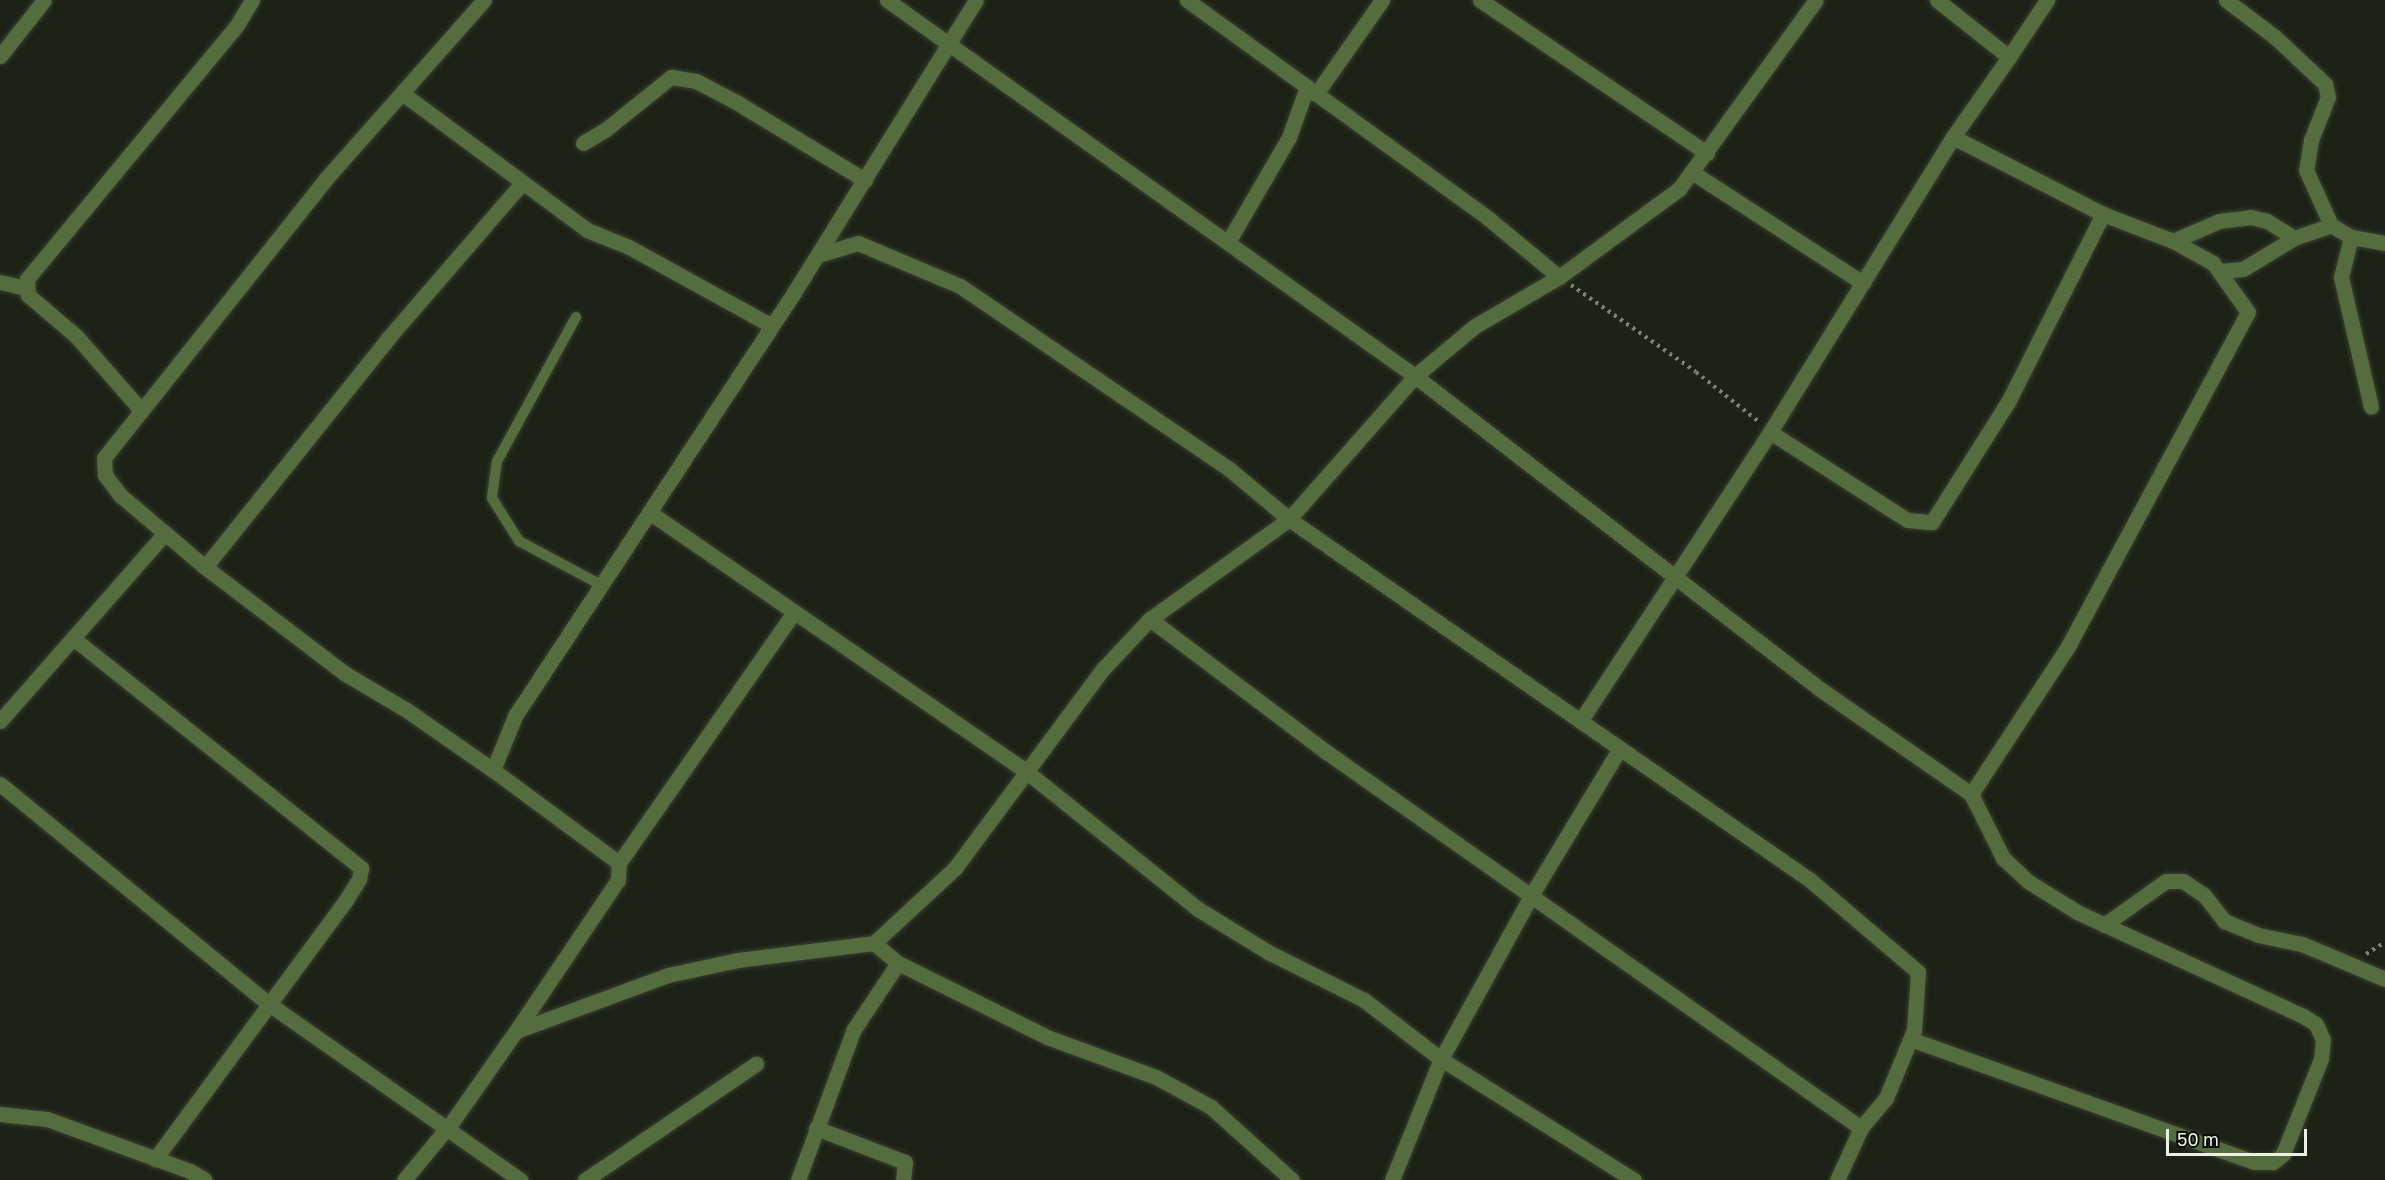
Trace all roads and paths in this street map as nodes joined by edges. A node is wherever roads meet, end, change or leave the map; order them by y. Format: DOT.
graph roads {
  1 [pos="44,0"];
  2 [pos="252,0"];
  3 [pos="483,0"];
  4 [pos="887,0"];
  5 [pos="976,0"];
  6 [pos="1187,0"];
  7 [pos="1382,0"];
  8 [pos="1480,0"];
  9 [pos="1816,0"];
  10 [pos="1937,0"];
  11 [pos="2047,0"];
  12 [pos="2226,0"];
  13 [pos="951,43"];
  14 [pos="0,56"];
  15 [pos="2009,57"];
  16 [pos="1311,90"];
  17 [pos="402,93"];
  18 [pos="1953,137"];
  19 [pos="583,143"];
  20 [pos="1707,153"];
  21 [pos="1692,172"];
  22 [pos="865,180"];
  23 [pos="522,183"];
  24 [pos="2103,214"];
  25 [pos="2331,225"];
  26 [pos="2351,237"];
  27 [pos="2294,238"];
  28 [pos="2174,241"];
  29 [pos="1228,242"];
  30 [pos="2385,243"];
  31 [pos="818,255"];
  32 [pos="2220,271"];
  33 [pos="1559,277"];
  34 [pos="0,282"];
  35 [pos="1863,283"];
  36 [pos="25,288"];
  37 [pos="576,317"];
  38 [pos="772,326"];
  39 [pos="1414,376"];
  40 [pos="2371,407"];
  41 [pos="140,409"];
  42 [pos="1770,432"];
  43 [pos="649,512"];
  44 [pos="1289,519"];
  45 [pos="165,532"];
  46 [pos="205,567"];
  47 [pos="1675,578"];
  48 [pos="602,585"];
  49 [pos="794,612"];
  50 [pos="1150,619"];
  51 [pos="73,638"];
  52 [pos="1581,720"];
  53 [pos="0,721"];
  54 [pos="1620,748"];
  55 [pos="494,770"];
  56 [pos="1027,772"];
  57 [pos="0,784"];
  58 [pos="1971,794"];
  59 [pos="619,863"];
  60 [pos="1532,894"];
  61 [pos="2104,924"];
  62 [pos="874,943"];
  63 [pos="898,963"];
  64 [pos="2385,979"];
  65 [pos="269,1004"];
  66 [pos="516,1031"];
  67 [pos="1910,1039"];
  68 [pos="1441,1059"];
  69 [pos="756,1064"];
  70 [pos="0,1114"];
  71 [pos="816,1128"];
  72 [pos="1861,1128"];
  73 [pos="445,1130"];
  74 [pos="155,1159"];
  75 [pos="205,1180"];
  76 [pos="404,1180"];
  77 [pos="520,1180"];
  78 [pos="585,1180"];
  79 [pos="798,1180"];
  80 [pos="903,1180"];
  81 [pos="1292,1180"];
  82 [pos="1392,1180"];
  83 [pos="1634,1180"];
  84 [pos="1837,1180"];
  1 -- 14 [label="street"];
  2 -- 36 [label="street"];
  3 -- 17 [label="street"];
  4 -- 13 [label="street"];
  5 -- 13 [label="street"];
  6 -- 16 [label="street"];
  7 -- 16 [label="street"];
  8 -- 20 [label="street"];
  9 -- 20 [label="street"];
  10 -- 15 [label="street"];
  11 -- 15 [label="street"];
  12 -- 25 [label="street"];
  13 -- 22 [label="street"];
  13 -- 29 [label="street"];
  15 -- 18 [label="street"];
  16 -- 29 [label="street"];
  16 -- 33 [label="street"];
  17 -- 23 [label="street"];
  17 -- 41 [label="street"];
  18 -- 24 [label="street"];
  18 -- 35 [label="street"];
  19 -- 22 [label="street"];
  20 -- 21 [label="street"];
  21 -- 33 [label="street"];
  21 -- 35 [label="street"];
  22 -- 31 [label="street"];
  23 -- 38 [label="street"];
  23 -- 46 [label="street"];
  24 -- 28 [label="street"];
  24 -- 42 [label="street"];
  25 -- 26 [label="street"];
  25 -- 27 [label="street"];
  26 -- 30 [label="street"];
  26 -- 40 [label="street"];
  27 -- 28 [label="street"];
  27 -- 32 [label="street"];
  28 -- 32 [label="street"];
  29 -- 39 [label="street"];
  31 -- 38 [label="street"];
  31 -- 44 [label="street"];
  32 -- 58 [label="street"];
  33 -- 39 [label="street"];
  33 -- 42 [label="path"];
  34 -- 36 [label="street"];
  35 -- 42 [label="street"];
  36 -- 41 [label="street"];
  37 -- 48 [label="lane"];
  38 -- 43 [label="street"];
  39 -- 44 [label="street"];
  39 -- 47 [label="street"];
  41 -- 45 [label="street"];
  42 -- 47 [label="street"];
  43 -- 48 [label="street"];
  43 -- 49 [label="street"];
  44 -- 50 [label="street"];
  44 -- 52 [label="street"];
  45 -- 46 [label="street"];
  45 -- 51 [label="street"];
  46 -- 55 [label="street"];
  47 -- 52 [label="street"];
  47 -- 58 [label="street"];
  48 -- 55 [label="street"];
  49 -- 56 [label="street"];
  49 -- 59 [label="street"];
  50 -- 56 [label="street"];
  50 -- 60 [label="street"];
  51 -- 53 [label="street"];
  51 -- 65 [label="street"];
  52 -- 54 [label="street"];
  54 -- 60 [label="street"];
  54 -- 67 [label="street"];
  55 -- 59 [label="street"];
  56 -- 62 [label="street"];
  56 -- 68 [label="street"];
  57 -- 65 [label="street"];
  58 -- 61 [label="street"];
  59 -- 66 [label="street"];
  60 -- 68 [label="street"];
  60 -- 72 [label="street"];
  61 -- 64 [label="street"];
  61 -- 67 [label="street"];
  62 -- 63 [label="street"];
  62 -- 66 [label="street"];
  63 -- 71 [label="street"];
  63 -- 81 [label="street"];
  65 -- 73 [label="street"];
  65 -- 74 [label="street"];
  66 -- 73 [label="street"];
  67 -- 72 [label="street"];
  68 -- 82 [label="street"];
  68 -- 83 [label="street"];
  69 -- 78 [label="street"];
  70 -- 74 [label="street"];
  71 -- 79 [label="street"];
  71 -- 80 [label="street"];
  72 -- 84 [label="street"];
  73 -- 76 [label="street"];
  73 -- 77 [label="street"];
  74 -- 75 [label="street"];
}
